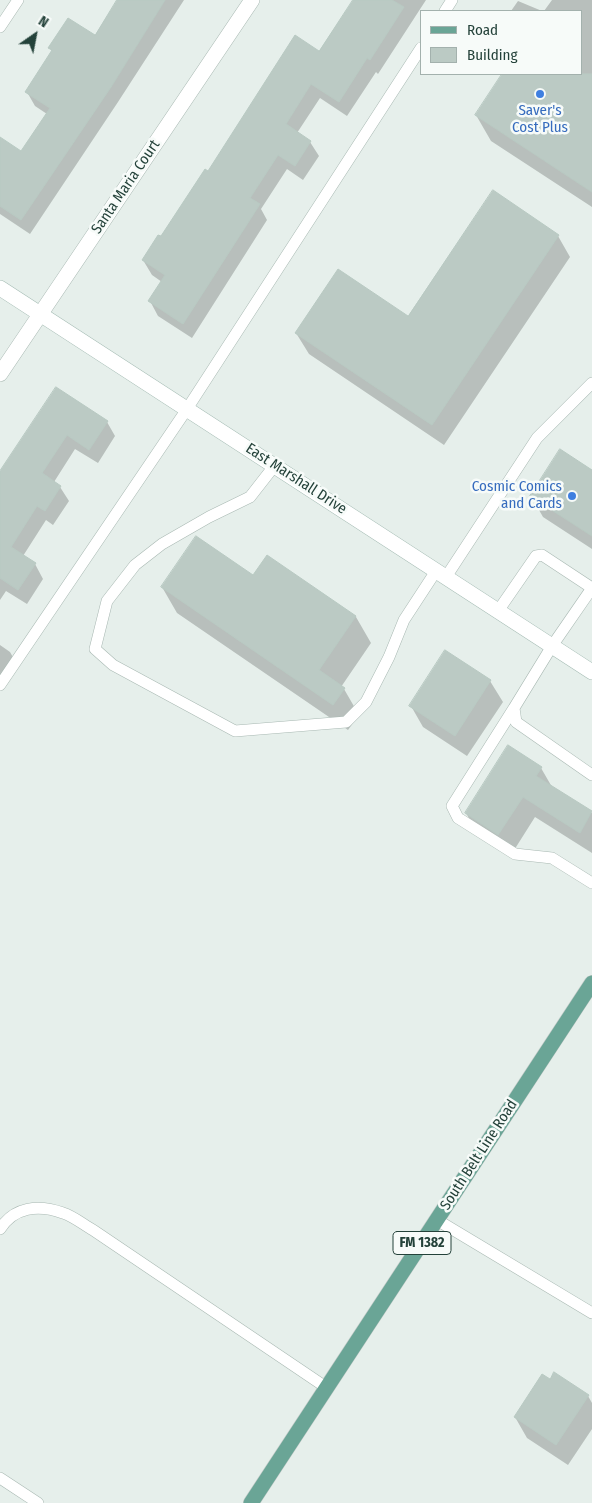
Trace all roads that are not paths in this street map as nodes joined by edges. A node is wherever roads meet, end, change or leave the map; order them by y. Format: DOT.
graph roads {
  1 [pos="18,0"];
  2 [pos="252,0"];
  3 [pos="0,27"];
  4 [pos="420,50"];
  5 [pos="0,288"];
  6 [pos="40,314"];
  7 [pos="0,374"];
  8 [pos="592,383"];
  9 [pos="187,408"];
  10 [pos="275,465"];
  11 [pos="441,574"];
  12 [pos="592,588"];
  13 [pos="498,611"];
  14 [pos="552,646"];
  15 [pos="592,672"];
  16 [pos="0,685"];
  17 [pos="514,708"];
  18 [pos="592,774"];
  19 [pos="592,883"];
  20 [pos="592,983"];
  21 [pos="437,1220"];
  22 [pos="0,1229"];
  23 [pos="592,1314"];
  24 [pos="327,1388"];
  25 [pos="0,1478"];
  26 [pos="38,1503"];
  27 [pos="251,1503"];
  1 -- 3 [label="lane"];
  2 -- 6 [label="main road, Santa Maria Court"];
  4 -- 9 [label="lane"];
  5 -- 6 [label="main road, East Marshall Drive"];
  6 -- 7 [label="main road, Santa Maria Court"];
  6 -- 9 [label="main road, East Marshall Drive"];
  8 -- 11 [label="lane"];
  9 -- 10 [label="main road, East Marshall Drive"];
  9 -- 16 [label="lane"];
  10 -- 11 [label="main road, East Marshall Drive"];
  10 -- 11 [label="lane"];
  11 -- 13 [label="main road, East Marshall Drive"];
  12 -- 13 [label="lane"];
  12 -- 14 [label="lane"];
  13 -- 14 [label="main road, East Marshall Drive"];
  14 -- 15 [label="main road, East Marshall Drive"];
  14 -- 17 [label="lane"];
  17 -- 18 [label="lane"];
  17 -- 19 [label="lane"];
  20 -- 21 [label="main road, South Belt Line Road / FM 1382"];
  21 -- 23 [label="lane"];
  21 -- 24 [label="main road, South Belt Line Road / FM 1382"];
  22 -- 24 [label="lane"];
  24 -- 27 [label="main road, South Belt Line Road / FM 1382"];
  25 -- 26 [label="lane"];
}
